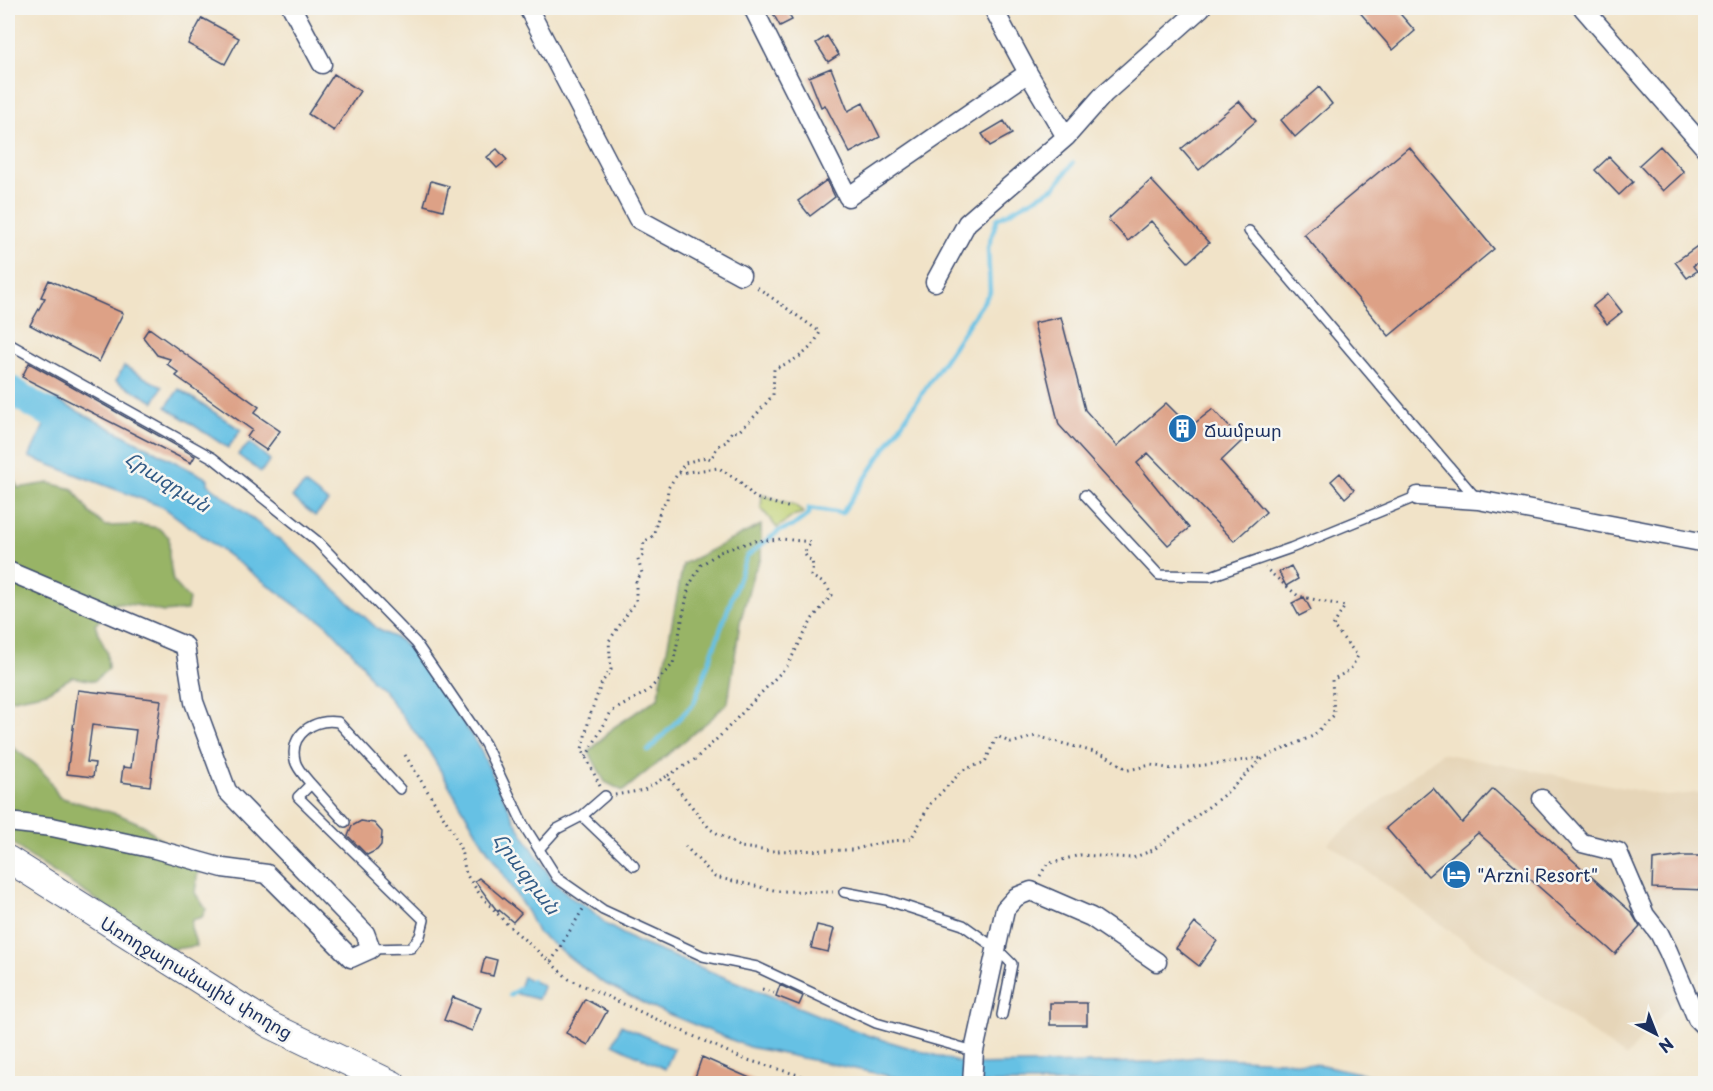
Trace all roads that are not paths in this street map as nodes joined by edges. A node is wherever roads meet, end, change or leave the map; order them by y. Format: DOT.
graph roads {
  1 [pos="292,8"];
  2 [pos="528,8"];
  3 [pos="753,8"];
  4 [pos="993,8"];
  5 [pos="1201,8"];
  6 [pos="1583,8"];
  7 [pos="322,64"];
  8 [pos="1028,73"];
  9 [pos="1066,137"];
  10 [pos="1706,149"];
  11 [pos="1249,231"];
  12 [pos="741,275"];
  13 [pos="935,282"];
  14 [pos="11,345"];
  15 [pos="1085,495"];
  16 [pos="1418,496"];
  17 [pos="1478,500"];
  18 [pos="1706,543"];
  19 [pos="8,571"];
  20 [pos="311,784"];
  21 [pos="400,789"];
  22 [pos="605,796"];
  23 [pos="1542,799"];
  24 [pos="582,816"];
  25 [pos="8,822"];
  26 [pos="345,822"];
  27 [pos="539,849"];
  28 [pos="8,859"];
  29 [pos="634,866"];
  30 [pos="844,892"];
  31 [pos="371,949"];
  32 [pos="998,950"];
  33 [pos="1157,962"];
  34 [pos="1002,1015"];
  35 [pos="1706,1028"];
  36 [pos="973,1058"];
  37 [pos="393,1083"];
  38 [pos="972,1083"];
  1 -- 7 [label="street"];
  2 -- 12 [label="street"];
  3 -- 8 [label="street"];
  4 -- 8 [label="street"];
  5 -- 9 [label="street"];
  6 -- 10 [label="street"];
  8 -- 9 [label="street"];
  9 -- 13 [label="street"];
  11 -- 17 [label="lane"];
  14 -- 27 [label="lane"];
  15 -- 16 [label="lane"];
  16 -- 17 [label="street"];
  17 -- 18 [label="street"];
  19 -- 31 [label="street"];
  20 -- 21 [label="lane"];
  20 -- 26 [label="lane"];
  20 -- 31 [label="lane"];
  22 -- 24 [label="lane"];
  23 -- 35 [label="street"];
  24 -- 27 [label="lane"];
  24 -- 29 [label="lane"];
  25 -- 31 [label="street"];
  27 -- 36 [label="lane"];
  28 -- 37 [label="main road, Առողջարանային փողոց"];
  30 -- 32 [label="lane"];
  32 -- 33 [label="street"];
  32 -- 34 [label="lane"];
  32 -- 36 [label="street"];
  36 -- 38 [label="street"];
}
